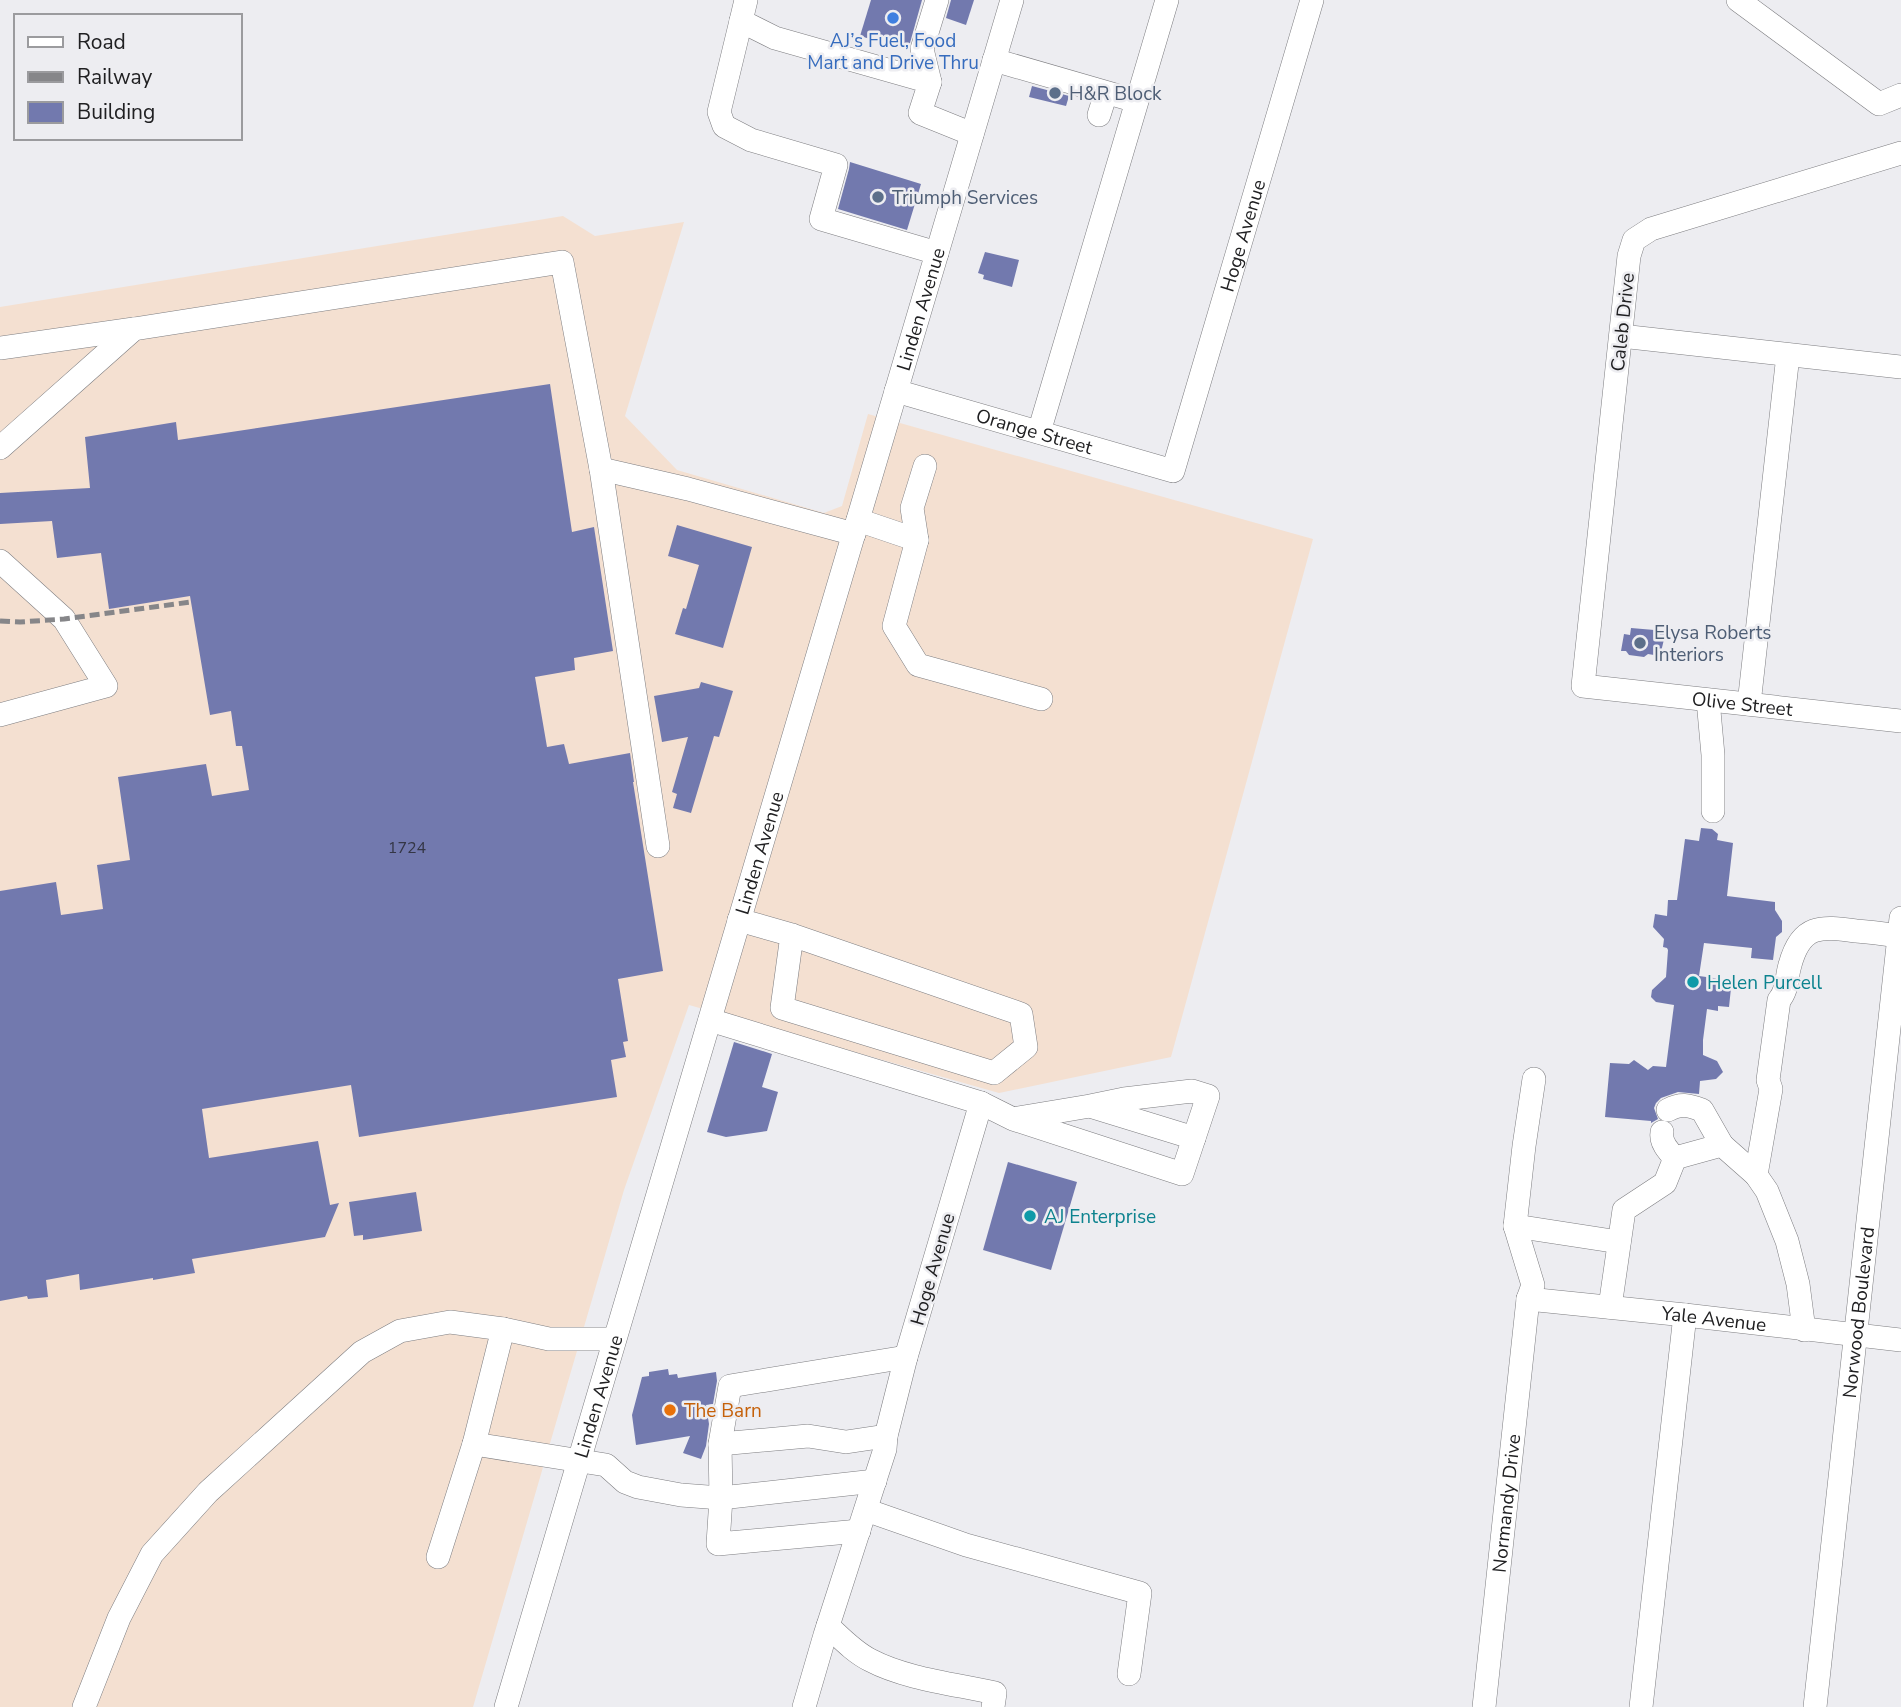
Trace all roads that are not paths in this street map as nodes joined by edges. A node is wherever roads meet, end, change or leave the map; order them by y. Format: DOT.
graph roads {
  1 [pos="937,0"];
  2 [pos="1012,0"];
  3 [pos="1167,0"];
  4 [pos="1312,0"];
  5 [pos="1746,3"];
  6 [pos="743,10"];
  7 [pos="994,60"];
  8 [pos="930,82"];
  9 [pos="1106,93"];
  10 [pos="1901,95"];
  11 [pos="1136,101"];
  12 [pos="1099,115"];
  13 [pos="972,134"];
  14 [pos="1901,153"];
  15 [pos="937,253"];
  16 [pos="134,329"];
  17 [pos="1620,336"];
  18 [pos="0,348"];
  19 [pos="1788,355"];
  20 [pos="1901,367"];
  21 [pos="896,391"];
  22 [pos="1039,432"];
  23 [pos="0,448"];
  24 [pos="925,466"];
  25 [pos="601,469"];
  26 [pos="1173,471"];
  27 [pos="856,527"];
  28 [pos="917,540"];
  29 [pos="0,561"];
  30 [pos="1583,686"];
  31 [pos="1041,699"];
  32 [pos="1708,700"];
  33 [pos="1749,704"];
  34 [pos="0,715"];
  35 [pos="1901,720"];
  36 [pos="1713,811"];
  37 [pos="658,846"];
  38 [pos="739,920"];
  39 [pos="1900,927"];
  40 [pos="792,935"];
  41 [pos="710,1020"];
  42 [pos="1534,1079"];
  43 [pos="981,1103"];
  44 [pos="1090,1106"];
  45 [pos="1013,1119"];
  46 [pos="1194,1138"];
  47 [pos="1721,1145"];
  48 [pos="1675,1158"];
  49 [pos="1756,1175"];
  50 [pos="1515,1226"];
  51 [pos="1619,1242"];
  52 [pos="1528,1299"];
  53 [pos="1609,1307"];
  54 [pos="1685,1315"];
  55 [pos="503,1329"];
  56 [pos="1804,1330"];
  57 [pos="1855,1335"];
  58 [pos="614,1339"];
  59 [pos="1901,1340"];
  60 [pos="906,1357"];
  61 [pos="886,1436"];
  62 [pos="474,1444"];
  63 [pos="720,1444"];
  64 [pos="579,1461"];
  65 [pos="875,1481"];
  66 [pos="722,1498"];
  67 [pos="862,1520"];
  68 [pos="438,1557"];
  69 [pos="828,1626"];
  70 [pos="1129,1674"];
  71 [pos="84,1707"];
  72 [pos="506,1707"];
  73 [pos="804,1707"];
  74 [pos="993,1707"];
  75 [pos="1484,1707"];
  76 [pos="1641,1707"];
  77 [pos="1815,1707"];
  1 -- 8 [label="street"];
  2 -- 7 [label="street, Linden Avenue"];
  3 -- 11 [label="street"];
  4 -- 26 [label="street, Hoge Avenue"];
  5 -- 10 [label="street"];
  6 -- 8 [label="street"];
  6 -- 15 [label="street"];
  7 -- 9 [label="street"];
  7 -- 13 [label="street, Linden Avenue"];
  8 -- 13 [label="street"];
  9 -- 11 [label="street"];
  9 -- 12 [label="street"];
  11 -- 22 [label="street"];
  13 -- 15 [label="street, Linden Avenue"];
  14 -- 17 [label="street, Caleb Drive"];
  15 -- 21 [label="street, Linden Avenue"];
  16 -- 18 [label="street"];
  16 -- 23 [label="street"];
  16 -- 25 [label="street"];
  17 -- 19 [label="street"];
  17 -- 30 [label="street, Caleb Drive"];
  19 -- 20 [label="street"];
  19 -- 33 [label="street"];
  21 -- 22 [label="street, Orange Street"];
  21 -- 27 [label="street, Linden Avenue"];
  22 -- 26 [label="street, Orange Street"];
  24 -- 28 [label="street"];
  25 -- 27 [label="street"];
  25 -- 37 [label="street"];
  27 -- 28 [label="street"];
  27 -- 38 [label="street, Linden Avenue"];
  28 -- 31 [label="street"];
  29 -- 34 [label="street"];
  30 -- 32 [label="street, Olive Street"];
  32 -- 33 [label="street, Olive Street"];
  32 -- 36 [label="street"];
  33 -- 35 [label="street, Olive Street"];
  38 -- 40 [label="street"];
  38 -- 41 [label="street, Linden Avenue"];
  39 -- 49 [label="street"];
  39 -- 57 [label="street, Norwood Boulevard"];
  40 -- 40 [label="street"];
  41 -- 43 [label="street"];
  41 -- 58 [label="street, Linden Avenue"];
  42 -- 50 [label="street"];
  43 -- 45 [label="street"];
  43 -- 60 [label="street, Hoge Avenue"];
  44 -- 45 [label="street"];
  44 -- 46 [label="street"];
  44 -- 46 [label="street"];
  45 -- 46 [label="street"];
  47 -- 48 [label="street"];
  47 -- 48 [label="street"];
  47 -- 49 [label="street"];
  48 -- 51 [label="street"];
  49 -- 56 [label="street"];
  50 -- 51 [label="street"];
  50 -- 52 [label="street, Normandy Drive"];
  51 -- 53 [label="street"];
  52 -- 53 [label="street, Yale Avenue"];
  52 -- 75 [label="street, Normandy Drive"];
  53 -- 54 [label="street, Yale Avenue"];
  54 -- 56 [label="street, Yale Avenue"];
  54 -- 76 [label="street"];
  55 -- 58 [label="street"];
  55 -- 62 [label="street"];
  55 -- 71 [label="street"];
  56 -- 57 [label="street, Yale Avenue"];
  57 -- 59 [label="street, Yale Avenue"];
  57 -- 77 [label="street, Norwood Boulevard"];
  58 -- 64 [label="street, Linden Avenue"];
  60 -- 61 [label="street, Hoge Avenue"];
  60 -- 63 [label="street"];
  61 -- 63 [label="street"];
  61 -- 65 [label="street, Hoge Avenue"];
  62 -- 64 [label="street"];
  62 -- 68 [label="street"];
  63 -- 66 [label="street"];
  64 -- 66 [label="street"];
  64 -- 72 [label="street, Linden Avenue"];
  65 -- 66 [label="street"];
  65 -- 67 [label="street, Hoge Avenue"];
  66 -- 67 [label="street"];
  67 -- 69 [label="street, Hoge Avenue"];
  67 -- 70 [label="street"];
  69 -- 73 [label="street, Hoge Avenue"];
  69 -- 74 [label="street"];
}
